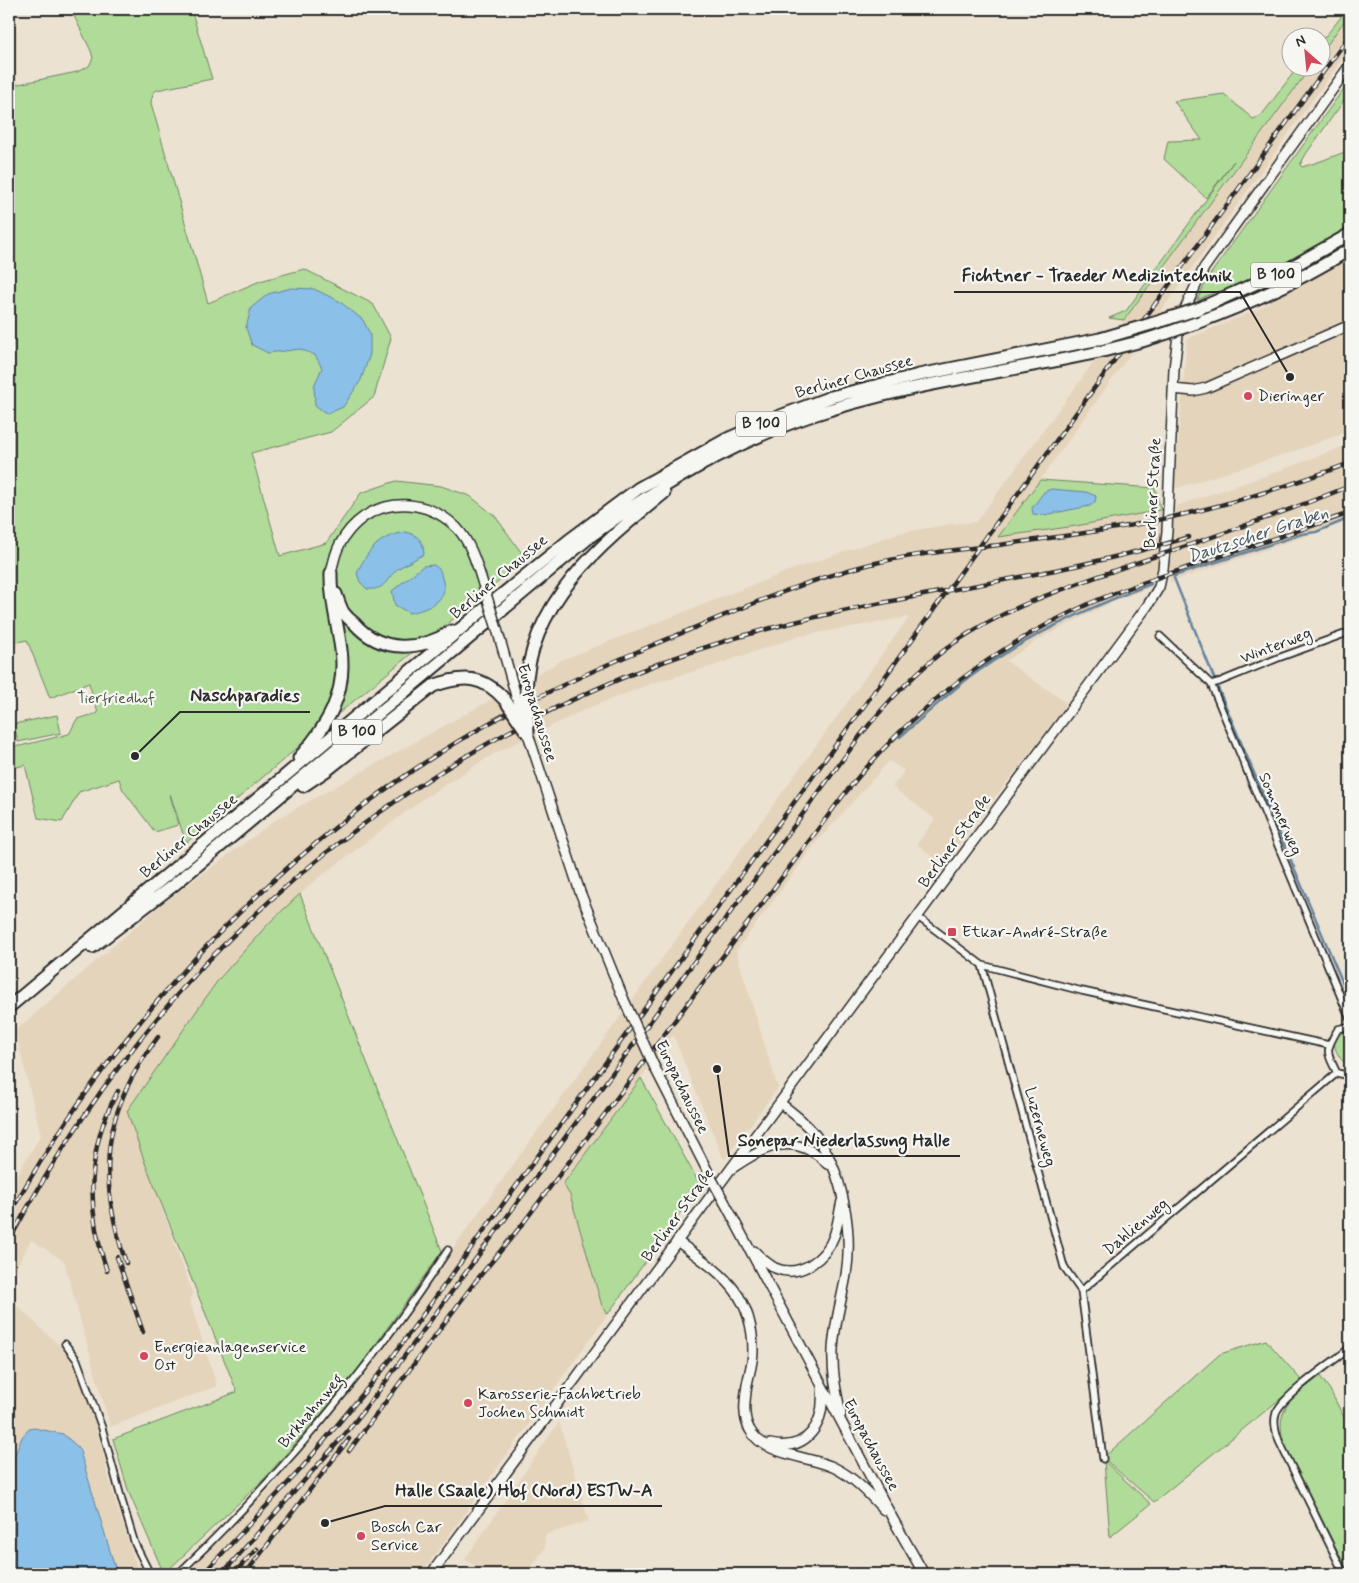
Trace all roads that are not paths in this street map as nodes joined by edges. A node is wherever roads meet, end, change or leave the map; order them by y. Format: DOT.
graph roads {
  1 [pos="1350,65"];
  2 [pos="1350,234"];
  3 [pos="1350,250"];
  4 [pos="1350,325"];
  5 [pos="1173,389"];
  6 [pos="694,469"];
  7 [pos="332,573"];
  8 [pos="477,615"];
  9 [pos="1350,632"];
  10 [pos="1160,636"];
  11 [pos="1215,683"];
  12 [pos="521,694"];
  13 [pos="528,734"];
  14 [pos="270,790"];
  15 [pos="263,810"];
  16 [pos="918,917"];
  17 [pos="982,965"];
  18 [pos="9,1007"];
  19 [pos="9,1016"];
  20 [pos="1350,1019"];
  21 [pos="1350,1026"];
  22 [pos="1329,1044"];
  23 [pos="1338,1073"];
  24 [pos="1350,1076"];
  25 [pos="780,1103"];
  26 [pos="731,1168"];
  27 [pos="837,1177"];
  28 [pos="842,1199"];
  29 [pos="677,1241"];
  30 [pos="747,1245"];
  31 [pos="448,1250"];
  32 [pos="1081,1291"];
  33 [pos="66,1344"];
  34 [pos="1350,1348"];
  35 [pos="822,1384"];
  36 [pos="844,1426"];
  37 [pos="760,1442"];
  38 [pos="1102,1459"];
  39 [pos="894,1521"];
  40 [pos="150,1574"];
  41 [pos="178,1574"];
  42 [pos="431,1574"];
  43 [pos="924,1574"];
  44 [pos="1344,1574"];
  1 -- 5 [label="main road, Berliner Straße"];
  2 -- 8 [label="highway, Berliner Chaussee / B 100, bridge"];
  3 -- 6 [label="highway, Berliner Chaussee / B 100, bridge"];
  4 -- 5 [label="main road"];
  5 -- 16 [label="main road, Berliner Straße"];
  6 -- 12 [label="highway"];
  6 -- 15 [label="highway, Berliner Chaussee / B 100"];
  7 -- 8 [label="highway"];
  7 -- 12 [label="main road, Europachaussee, bridge"];
  7 -- 14 [label="highway"];
  8 -- 14 [label="highway, Berliner Chaussee / B 100"];
  9 -- 11 [label="street, Winterweg"];
  10 -- 11 [label="street, Sommerweg"];
  11 -- 20 [label="street, Sommerweg"];
  12 -- 13 [label="highway, bridge"];
  13 -- 15 [label="highway, bridge"];
  13 -- 30 [label="main road, Europachaussee, bridge"];
  14 -- 18 [label="highway, Berliner Chaussee / B 100"];
  15 -- 19 [label="highway, Berliner Chaussee / B 100"];
  16 -- 17 [label="street"];
  16 -- 25 [label="main road, Berliner Straße"];
  17 -- 22 [label="street"];
  17 -- 32 [label="street, Luzerneweg"];
  21 -- 22 [label="street"];
  22 -- 23 [label="street"];
  23 -- 24 [label="street"];
  23 -- 32 [label="street, Dahlienweg"];
  25 -- 26 [label="main road, Berliner Straße"];
  25 -- 27 [label="main road"];
  26 -- 27 [label="main road"];
  26 -- 29 [label="main road, Berliner Straße"];
  27 -- 28 [label="main road"];
  28 -- 30 [label="main road"];
  28 -- 36 [label="main road"];
  29 -- 37 [label="main road"];
  29 -- 42 [label="main road, Berliner Straße"];
  30 -- 35 [label="main road, Europachaussee"];
  31 -- 41 [label="street, Birkhahnweg"];
  32 -- 38 [label="street"];
  33 -- 40 [label="street"];
  34 -- 44 [label="street"];
  35 -- 36 [label="main road, Europachaussee"];
  35 -- 37 [label="main road"];
  36 -- 39 [label="main road, Europachaussee"];
  37 -- 39 [label="main road"];
  39 -- 43 [label="main road, Europachaussee"];
}
